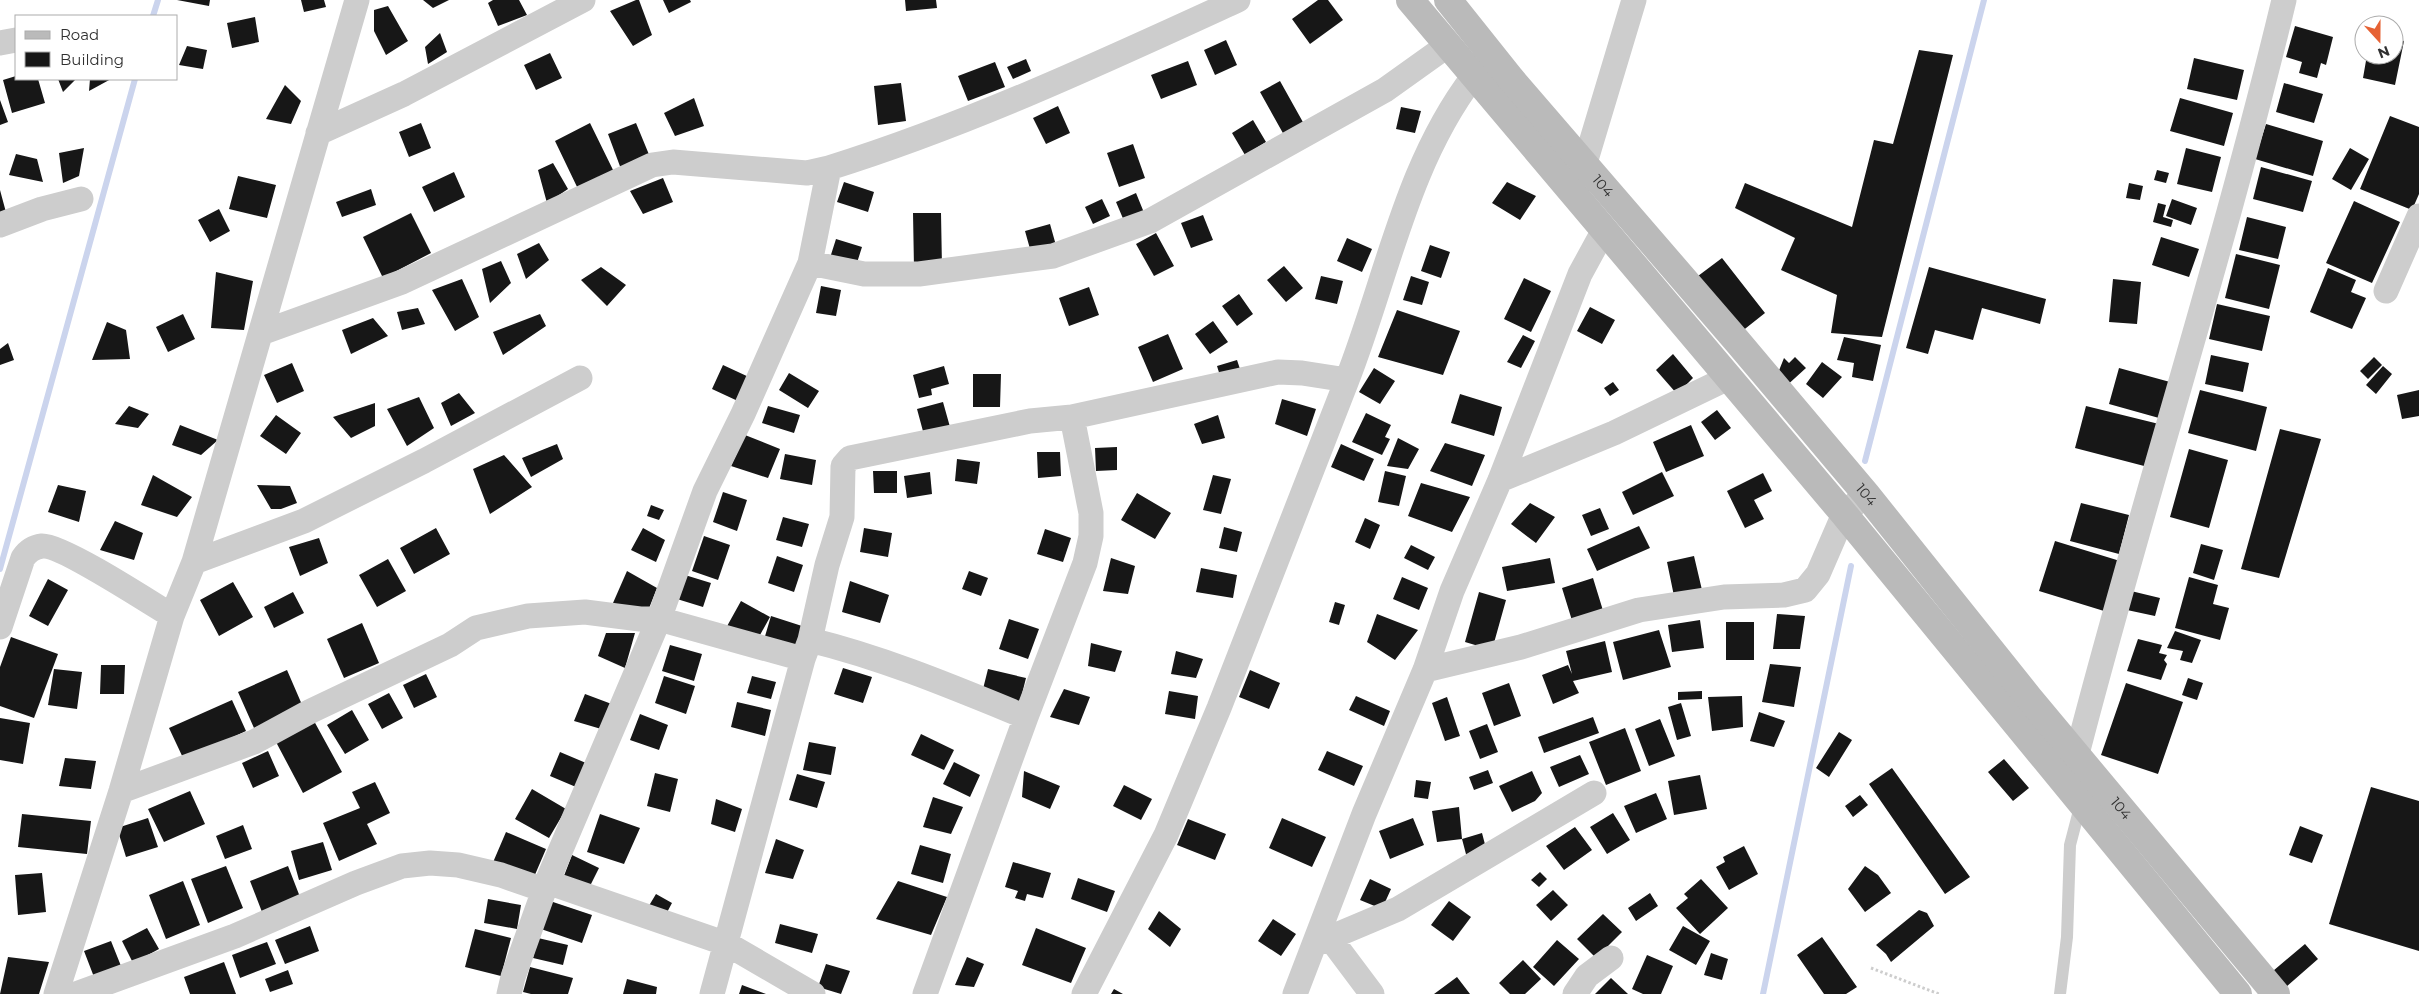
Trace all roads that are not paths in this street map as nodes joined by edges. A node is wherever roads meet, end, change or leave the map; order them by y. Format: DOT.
graph roads {
  1 [pos="357,0"];
  2 [pos="583,0"];
  3 [pos="1238,0"];
  4 [pos="1410,0"];
  5 [pos="1448,0"];
  6 [pos="1634,0"];
  7 [pos="2284,0"];
  8 [pos="15,40"];
  9 [pos="0,43"];
  10 [pos="1448,45"];
  11 [pos="1473,77"];
  12 [pos="318,133"];
  13 [pos="1585,163"];
  14 [pos="829,168"];
  15 [pos="1578,197"];
  16 [pos="81,199"];
  17 [pos="2419,216"];
  18 [pos="0,225"];
  19 [pos="1604,230"];
  20 [pos="810,263"];
  21 [pos="2386,291"];
  22 [pos="262,333"];
  23 [pos="580,378"];
  24 [pos="1728,378"];
  25 [pos="1347,380"];
  26 [pos="1072,417"];
  27 [pos="1500,480"];
  28 [pos="1866,494"];
  29 [pos="1844,514"];
  30 [pos="194,562"];
  31 [pos="10,564"];
  32 [pos="172,616"];
  33 [pos="659,619"];
  34 [pos="0,627"];
  35 [pos="806,649"];
  36 [pos="1425,670"];
  37 [pos="1026,717"];
  38 [pos="2077,754"];
  39 [pos="122,791"];
  40 [pos="1594,793"];
  41 [pos="2081,801"];
  42 [pos="545,886"];
  43 [pos="1322,941"];
  44 [pos="727,944"];
  45 [pos="1610,958"];
  46 [pos="2264,990"];
  47 [pos="56,994"];
  48 [pos="76,994"];
  49 [pos="509,994"];
  50 [pos="712,994"];
  51 [pos="813,994"];
  52 [pos="925,994"];
  53 [pos="1084,994"];
  54 [pos="1295,994"];
  55 [pos="1372,994"];
  56 [pos="1575,994"];
  57 [pos="2060,994"];
  58 [pos="2238,994"];
  1 -- 12 [label="street"];
  2 -- 12 [label="street"];
  3 -- 14 [label="street"];
  4 -- 10 [label="street"];
  5 -- 13 [label="street, 104"];
  6 -- 13 [label="street"];
  7 -- 38 [label="street"];
  8 -- 9 [label="street"];
  10 -- 11 [label="street"];
  10 -- 20 [label="street"];
  11 -- 15 [label="street"];
  11 -- 25 [label="street"];
  12 -- 22 [label="street"];
  13 -- 15 [label="street"];
  13 -- 28 [label="street, 104"];
  14 -- 20 [label="street"];
  14 -- 22 [label="street"];
  15 -- 19 [label="street"];
  16 -- 18 [label="street"];
  17 -- 21 [label="street"];
  19 -- 24 [label="street"];
  19 -- 27 [label="street"];
  20 -- 33 [label="street"];
  22 -- 30 [label="street"];
  23 -- 30 [label="street"];
  24 -- 27 [label="street"];
  24 -- 29 [label="street"];
  25 -- 26 [label="street"];
  25 -- 53 [label="street"];
  26 -- 35 [label="street"];
  26 -- 37 [label="street"];
  27 -- 36 [label="street"];
  28 -- 29 [label="street"];
  28 -- 38 [label="street, 104"];
  29 -- 36 [label="street"];
  29 -- 41 [label="street"];
  30 -- 32 [label="street"];
  31 -- 32 [label="street"];
  31 -- 34 [label="street"];
  32 -- 39 [label="street"];
  33 -- 35 [label="street"];
  33 -- 39 [label="street"];
  33 -- 42 [label="street"];
  35 -- 37 [label="street"];
  35 -- 44 [label="street"];
  36 -- 43 [label="street"];
  37 -- 52 [label="street"];
  38 -- 46 [label="street, 104"];
  39 -- 47 [label="street"];
  40 -- 43 [label="street"];
  41 -- 57 [label="lane"];
  41 -- 58 [label="street"];
  42 -- 44 [label="street"];
  42 -- 48 [label="street"];
  42 -- 49 [label="street"];
  43 -- 54 [label="street"];
  43 -- 55 [label="street"];
  44 -- 50 [label="street"];
  44 -- 51 [label="street"];
  45 -- 56 [label="street"];
}
